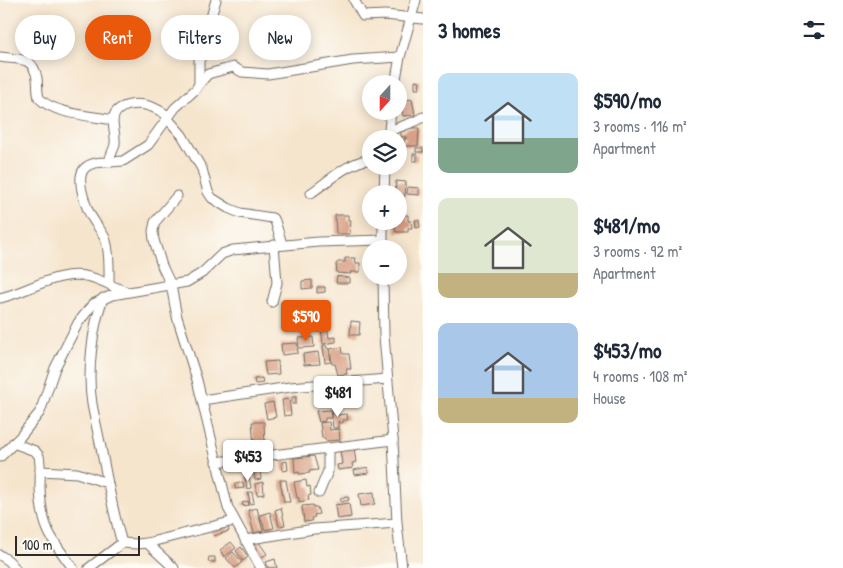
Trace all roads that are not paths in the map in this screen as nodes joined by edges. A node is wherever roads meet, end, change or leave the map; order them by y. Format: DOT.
graph roads {
  1 [pos="216,0"];
  2 [pos="354,0"];
  3 [pos="416,0"];
  4 [pos="410,17"];
  5 [pos="423,19"];
  6 [pos="0,57"];
  7 [pos="400,57"];
  8 [pos="397,75"];
  9 [pos="199,84"];
  10 [pos="168,117"];
  11 [pos="423,117"];
  12 [pos="113,120"];
  13 [pos="399,130"];
  14 [pos="362,160"];
  15 [pos="110,162"];
  16 [pos="311,193"];
  17 [pos="177,196"];
  18 [pos="278,245"];
  19 [pos="362,245"];
  20 [pos="109,284"];
  21 [pos="171,285"];
  22 [pos="383,285"];
  23 [pos="126,292"];
  24 [pos="0,298"];
  25 [pos="103,298"];
  26 [pos="272,302"];
  27 [pos="387,379"];
  28 [pos="202,400"];
  29 [pos="393,440"];
  30 [pos="13,443"];
  31 [pos="328,448"];
  32 [pos="0,457"];
  33 [pos="216,462"];
  34 [pos="40,471"];
  35 [pos="107,482"];
  36 [pos="319,493"];
  37 [pos="234,521"];
  38 [pos="397,523"];
  39 [pos="245,540"];
  40 [pos="122,543"];
  41 [pos="147,543"];
  42 [pos="0,555"];
  43 [pos="15,568"];
  44 [pos="73,568"];
  45 [pos="88,568"];
  46 [pos="174,568"];
  47 [pos="261,568"];
  48 [pos="402,568"];
  1 -- 9 [label="street"];
  2 -- 4 [label="street"];
  3 -- 4 [label="street"];
  4 -- 5 [label="street"];
  4 -- 7 [label="street"];
  6 -- 12 [label="street"];
  7 -- 8 [label="street"];
  7 -- 9 [label="street"];
  9 -- 10 [label="street"];
  10 -- 12 [label="street"];
  10 -- 15 [label="street"];
  10 -- 18 [label="street"];
  11 -- 13 [label="street"];
  12 -- 15 [label="street"];
  14 -- 16 [label="street"];
  15 -- 20 [label="street"];
  17 -- 21 [label="street"];
  18 -- 19 [label="street"];
  18 -- 21 [label="street"];
  18 -- 26 [label="street"];
  20 -- 23 [label="street"];
  20 -- 24 [label="street"];
  21 -- 23 [label="street"];
  21 -- 28 [label="street"];
  22 -- 27 [label="street"];
  23 -- 25 [label="street"];
  25 -- 30 [label="street"];
  25 -- 35 [label="street"];
  27 -- 28 [label="street"];
  27 -- 29 [label="street"];
  28 -- 33 [label="street"];
  29 -- 31 [label="street"];
  29 -- 38 [label="street"];
  30 -- 32 [label="street"];
  30 -- 34 [label="street"];
  31 -- 33 [label="street"];
  31 -- 36 [label="street"];
  33 -- 37 [label="street"];
  34 -- 35 [label="street"];
  34 -- 44 [label="street"];
  35 -- 40 [label="street"];
  37 -- 39 [label="street"];
  37 -- 41 [label="street"];
  38 -- 39 [label="street"];
  38 -- 48 [label="street"];
  39 -- 47 [label="street"];
  40 -- 41 [label="street"];
  40 -- 45 [label="street"];
  41 -- 46 [label="street"];
  42 -- 43 [label="street"];
}
